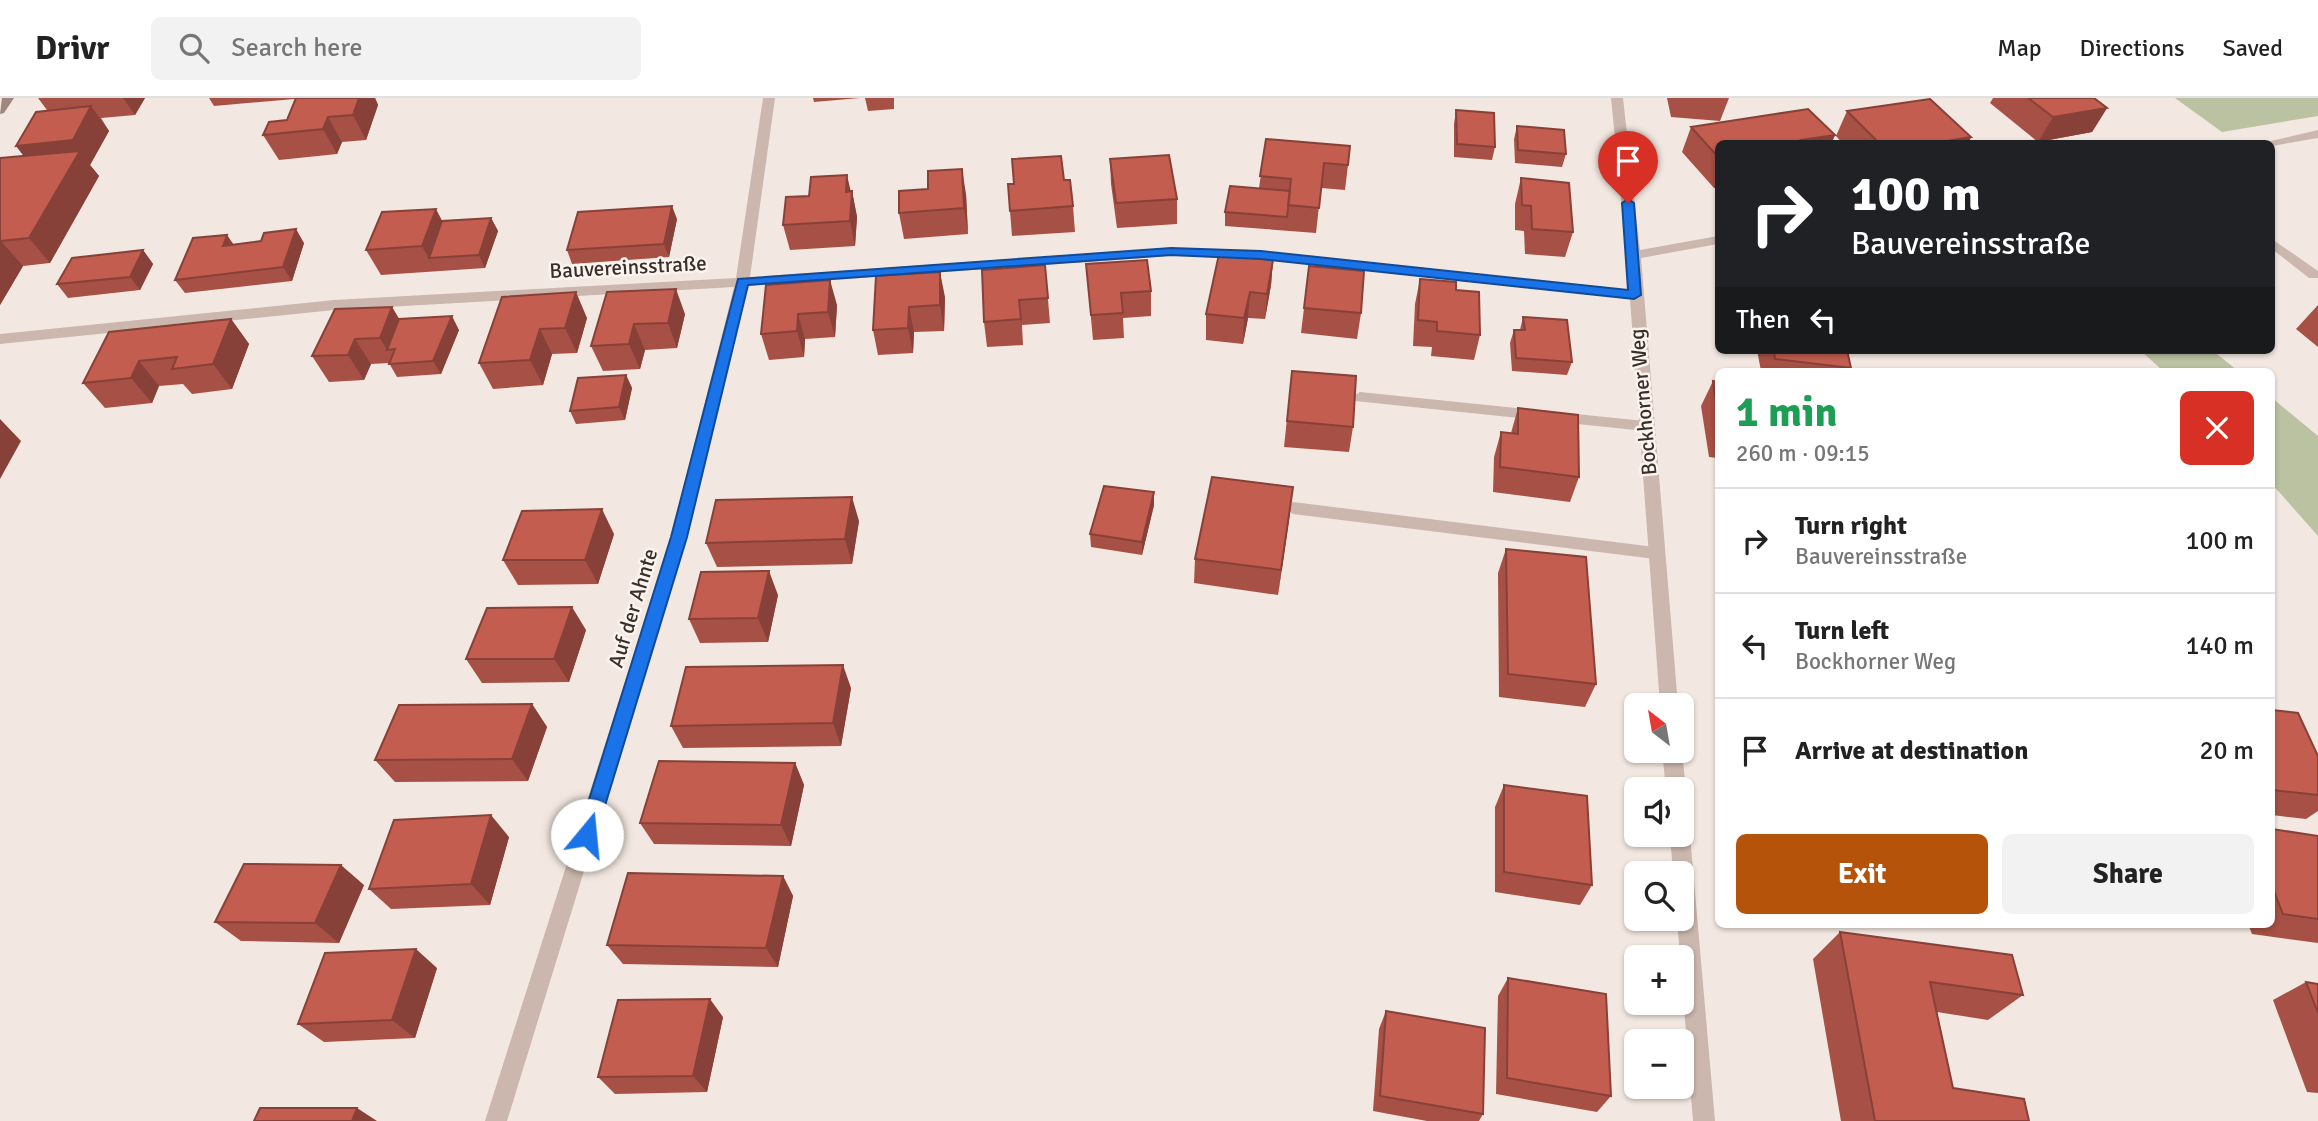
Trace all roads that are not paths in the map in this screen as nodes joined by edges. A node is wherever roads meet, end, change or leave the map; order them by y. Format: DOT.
graph roads {
  1 [pos="8,98"];
  2 [pos="769,98"];
  3 [pos="1617,98"];
  4 [pos="0,110"];
  5 [pos="2318,134"];
  6 [pos="2275,142"];
  7 [pos="1715,241"];
  8 [pos="2275,245"];
  9 [pos="1634,255"];
  10 [pos="2314,275"];
  11 [pos="742,282"];
  12 [pos="1634,295"];
  13 [pos="0,339"];
  14 [pos="1360,397"];
  15 [pos="1645,426"];
  16 [pos="1293,508"];
  17 [pos="1655,553"];
  18 [pos="1667,693"];
  19 [pos="1680,847"];
  20 [pos="496,1121"];
  21 [pos="1704,1121"];
  1 -- 4 [label="main road"];
  2 -- 11 [label="street, Auf der Ahnte"];
  3 -- 9 [label="street, Bockhorner Weg"];
  5 -- 6 [label="street"];
  7 -- 9 [label="street"];
  8 -- 10 [label="street"];
  9 -- 12 [label="street, Bockhorner Weg"];
  11 -- 12 [label="street, Bauvereinsstraße"];
  11 -- 13 [label="street, Bauvereinsstraße"];
  11 -- 20 [label="street, Auf der Ahnte"];
  12 -- 15 [label="street, Bockhorner Weg"];
  14 -- 15 [label="street"];
  15 -- 17 [label="street, Bockhorner Weg"];
  16 -- 17 [label="street"];
  17 -- 18 [label="street, Bockhorner Weg"];
  19 -- 21 [label="street"];
}
